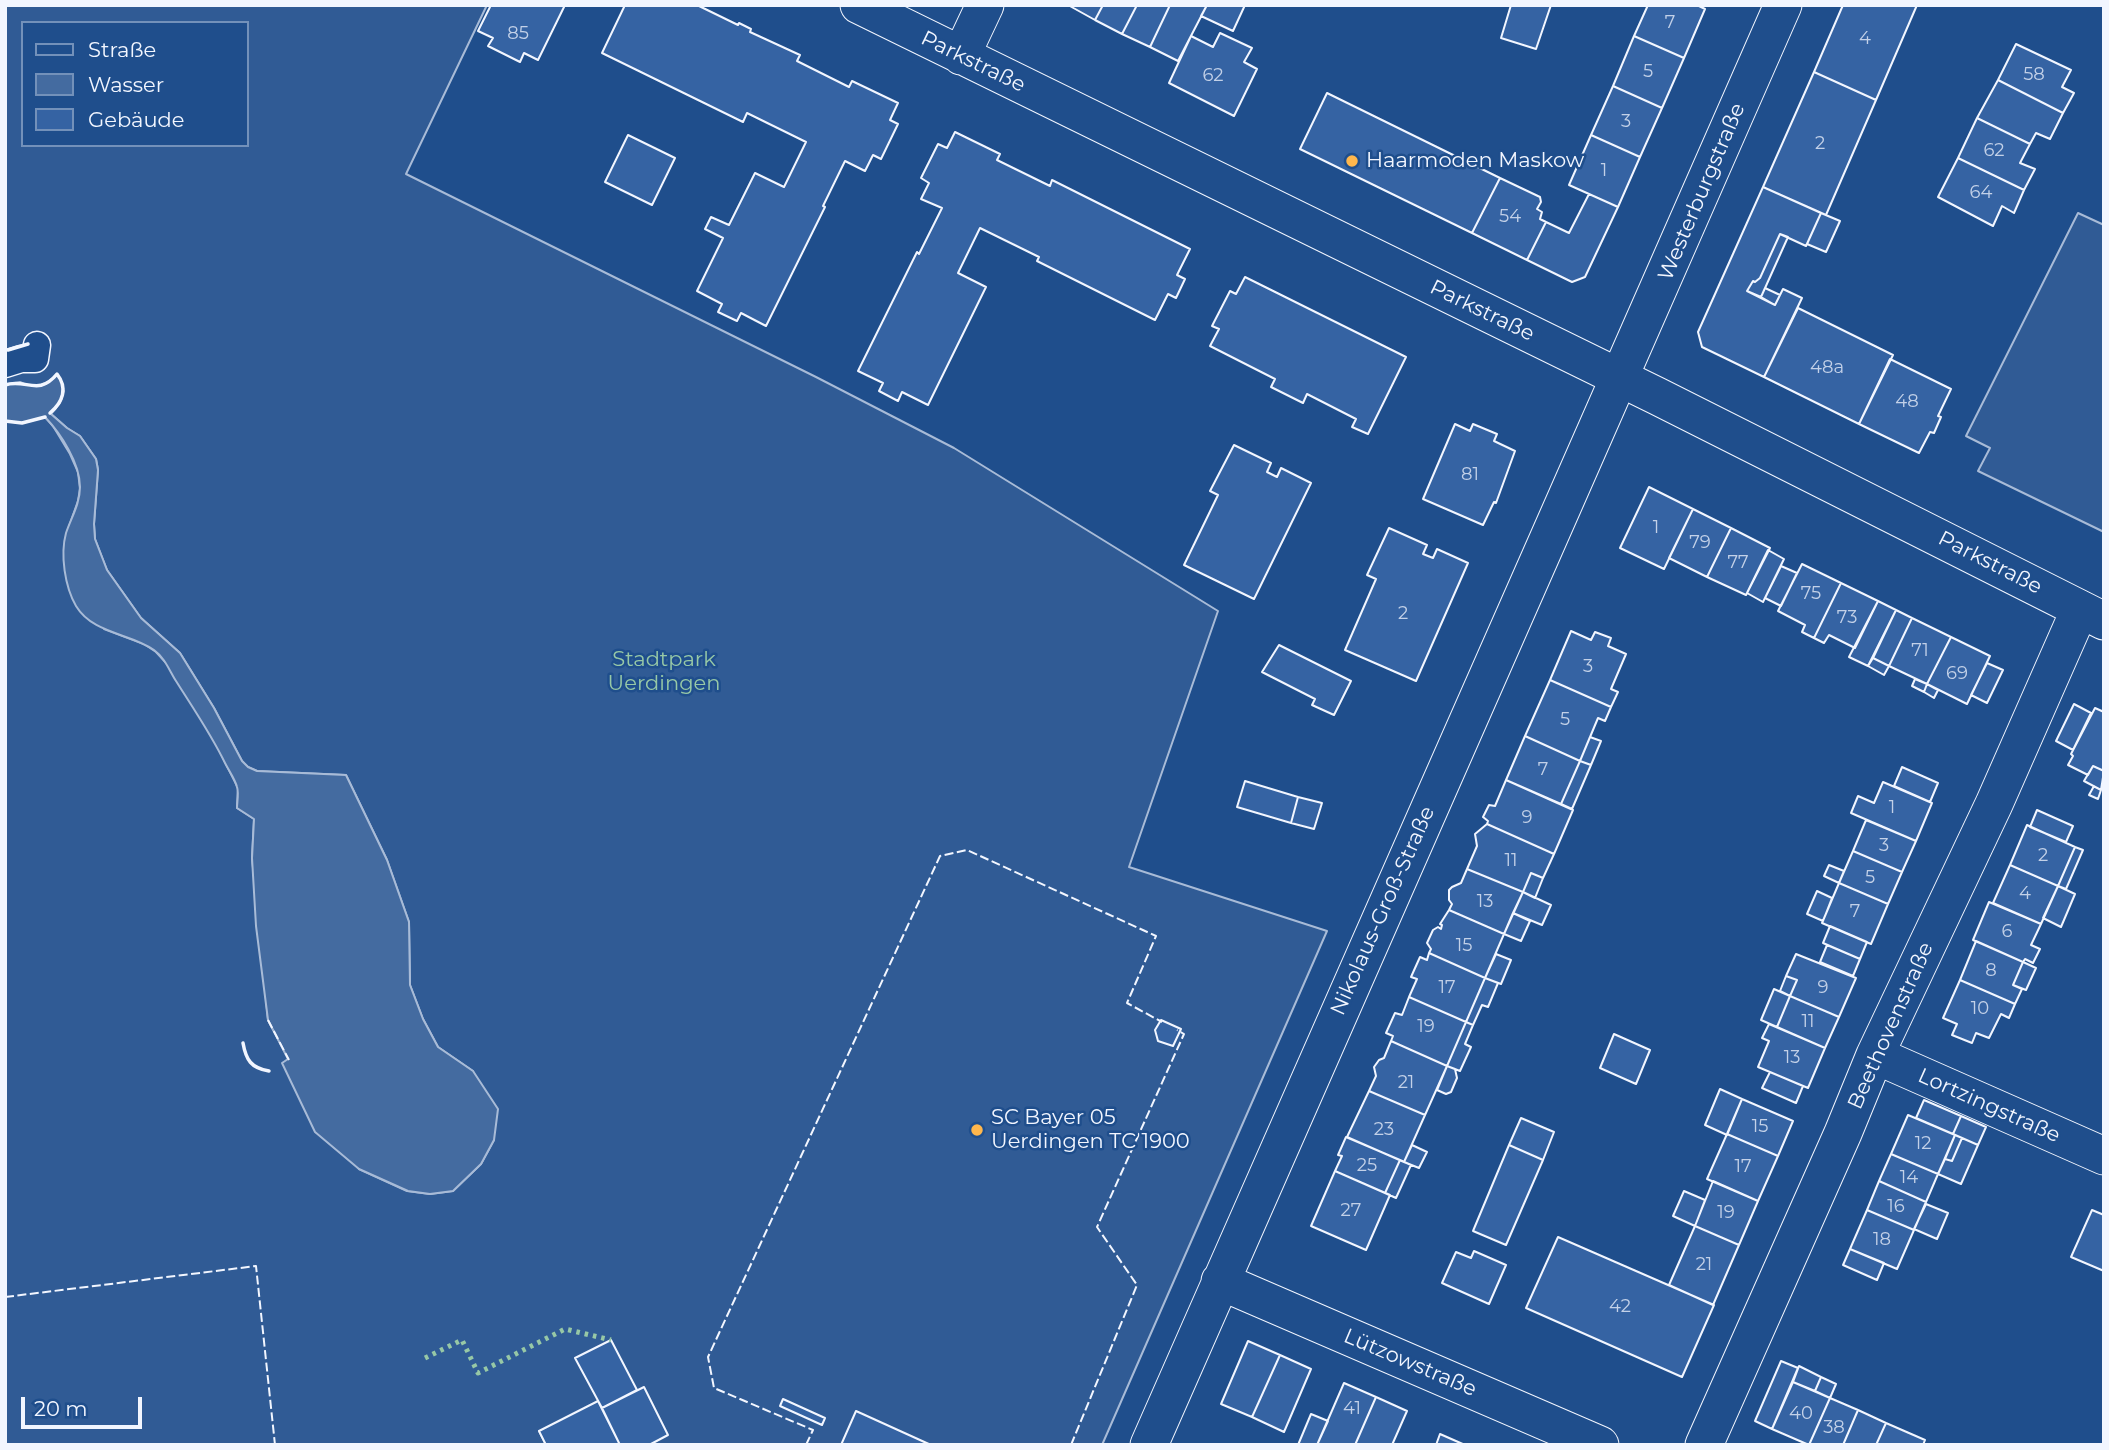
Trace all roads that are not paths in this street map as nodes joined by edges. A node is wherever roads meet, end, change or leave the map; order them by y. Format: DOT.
graph roads {
  1 [pos="859,5"];
  2 [pos="985,5"];
  3 [pos="1783,5"];
  4 [pos="961,56"];
  5 [pos="37,345"];
  6 [pos="5,364"];
  7 [pos="1621,379"];
  8 [pos="2092,615"];
  9 [pos="1875,1055"];
  10 [pos="2104,1156"];
  11 [pos="1220,1281"];
  12 [pos="1149,1445"];
  13 [pos="1600,1445"];
  14 [pos="1704,1445"];
  1 -- 4 [label="street, Parkstraße"];
  2 -- 4 [label="street"];
  3 -- 7 [label="street, Westerburgstraße"];
  4 -- 7 [label="street, Parkstraße"];
  5 -- 6 [label="street"];
  7 -- 8 [label="street, Parkstraße"];
  7 -- 11 [label="street, Nikolaus-Groß-Straße"];
  8 -- 9 [label="street, Beethovenstraße"];
  9 -- 10 [label="street, Lortzingstraße"];
  9 -- 14 [label="street, Beethovenstraße"];
  11 -- 12 [label="street, Nikolaus-Groß-Straße"];
  11 -- 13 [label="street, Lützowstraße"];
}
